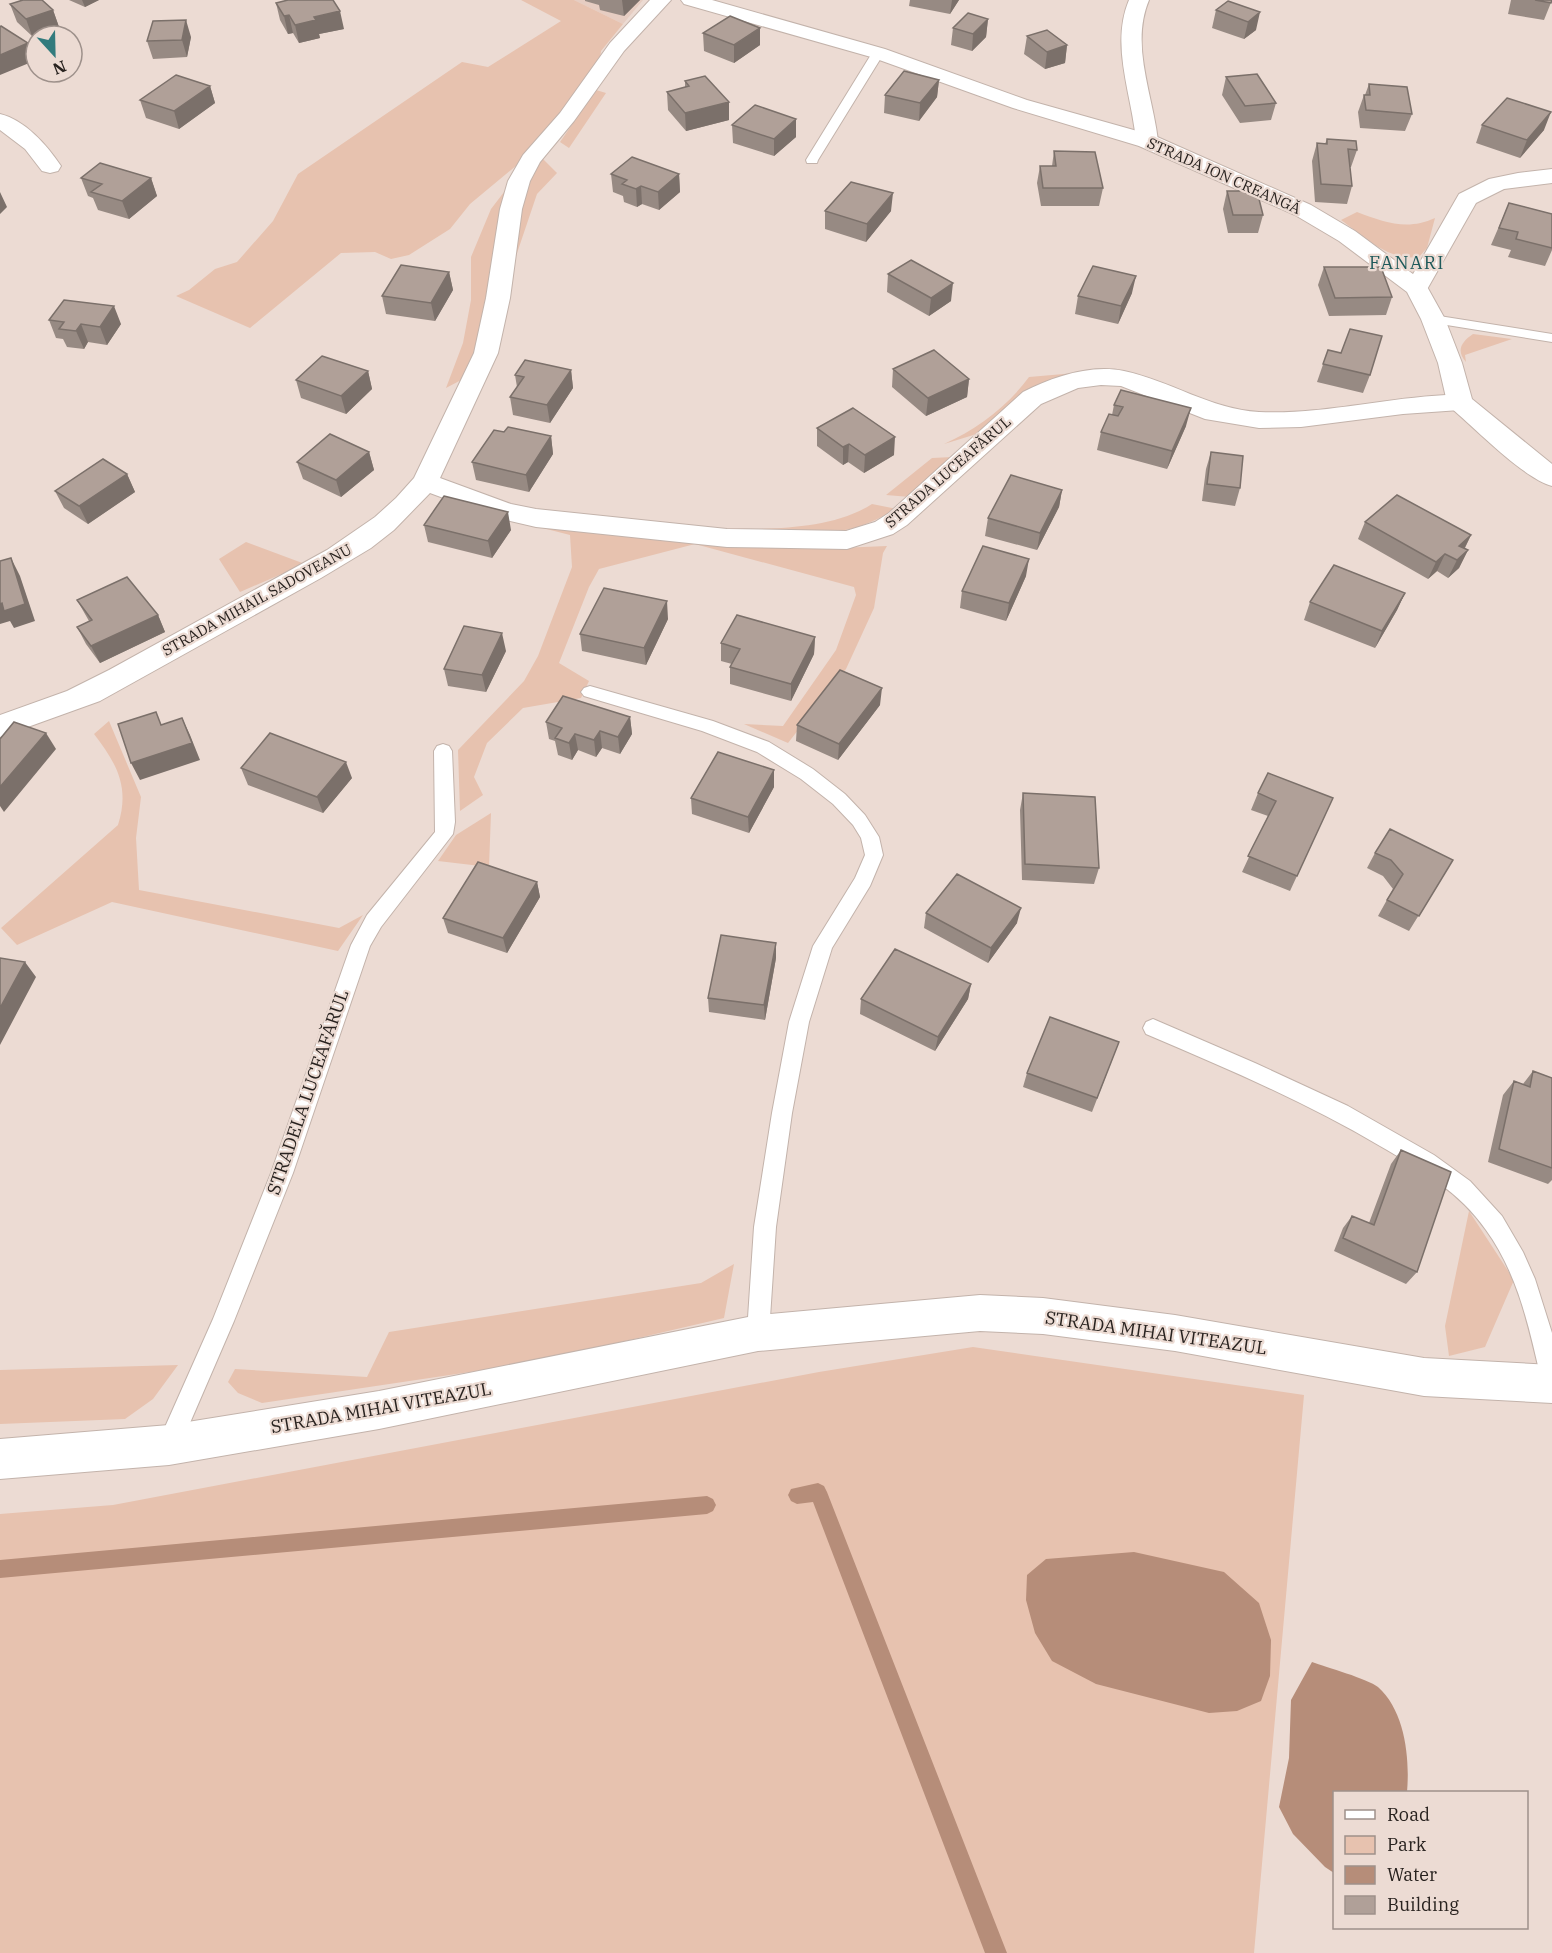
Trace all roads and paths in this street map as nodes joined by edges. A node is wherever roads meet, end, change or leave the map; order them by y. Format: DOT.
graph roads {
  1 [pos="661,0"];
  2 [pos="691,0"];
  3 [pos="1139,0"];
  4 [pos="878,53"];
  5 [pos="0,120"];
  6 [pos="1147,141"];
  7 [pos="812,160"];
  8 [pos="50,166"];
  9 [pos="1552,176"];
  10 [pos="1417,288"];
  11 [pos="1433,319"];
  12 [pos="1552,338"];
  13 [pos="1460,402"];
  14 [pos="1552,477"];
  15 [pos="425,482"];
  16 [pos="590,692"];
  17 [pos="0,726"];
  18 [pos="443,751"];
  19 [pos="1154,1028"];
  20 [pos="758,1333"];
  21 [pos="1552,1379"];
  22 [pos="1552,1384"];
  23 [pos="169,1445"];
  24 [pos="0,1459"];
  1 -- 15 [label="street, STRADA MIHAIL SADOVEANU"];
  2 -- 4 [label="street, STRADA ION CREANGĂ"];
  3 -- 6 [label="street"];
  4 -- 6 [label="street, STRADA ION CREANGĂ"];
  4 -- 7 [label="lane"];
  5 -- 8 [label="street"];
  6 -- 10 [label="street, STRADA ION CREANGĂ"];
  9 -- 10 [label="street"];
  10 -- 11 [label="street, STRADA ION CREANGĂ"];
  11 -- 12 [label="lane"];
  11 -- 13 [label="street, STRADA ION CREANGĂ"];
  13 -- 14 [label="street"];
  13 -- 15 [label="street, STRADA LUCEAFĂRUL"];
  15 -- 17 [label="street, STRADA MIHAIL SADOVEANU"];
  16 -- 20 [label="lane"];
  18 -- 23 [label="lane, STRADELA LUCEAFĂRUL"];
  19 -- 21 [label="lane"];
  20 -- 22 [label="street, STRADA MIHAI VITEAZUL"];
  20 -- 23 [label="street, STRADA MIHAI VITEAZUL"];
  23 -- 24 [label="street, STRADA MIHAI VITEAZUL"];
}
